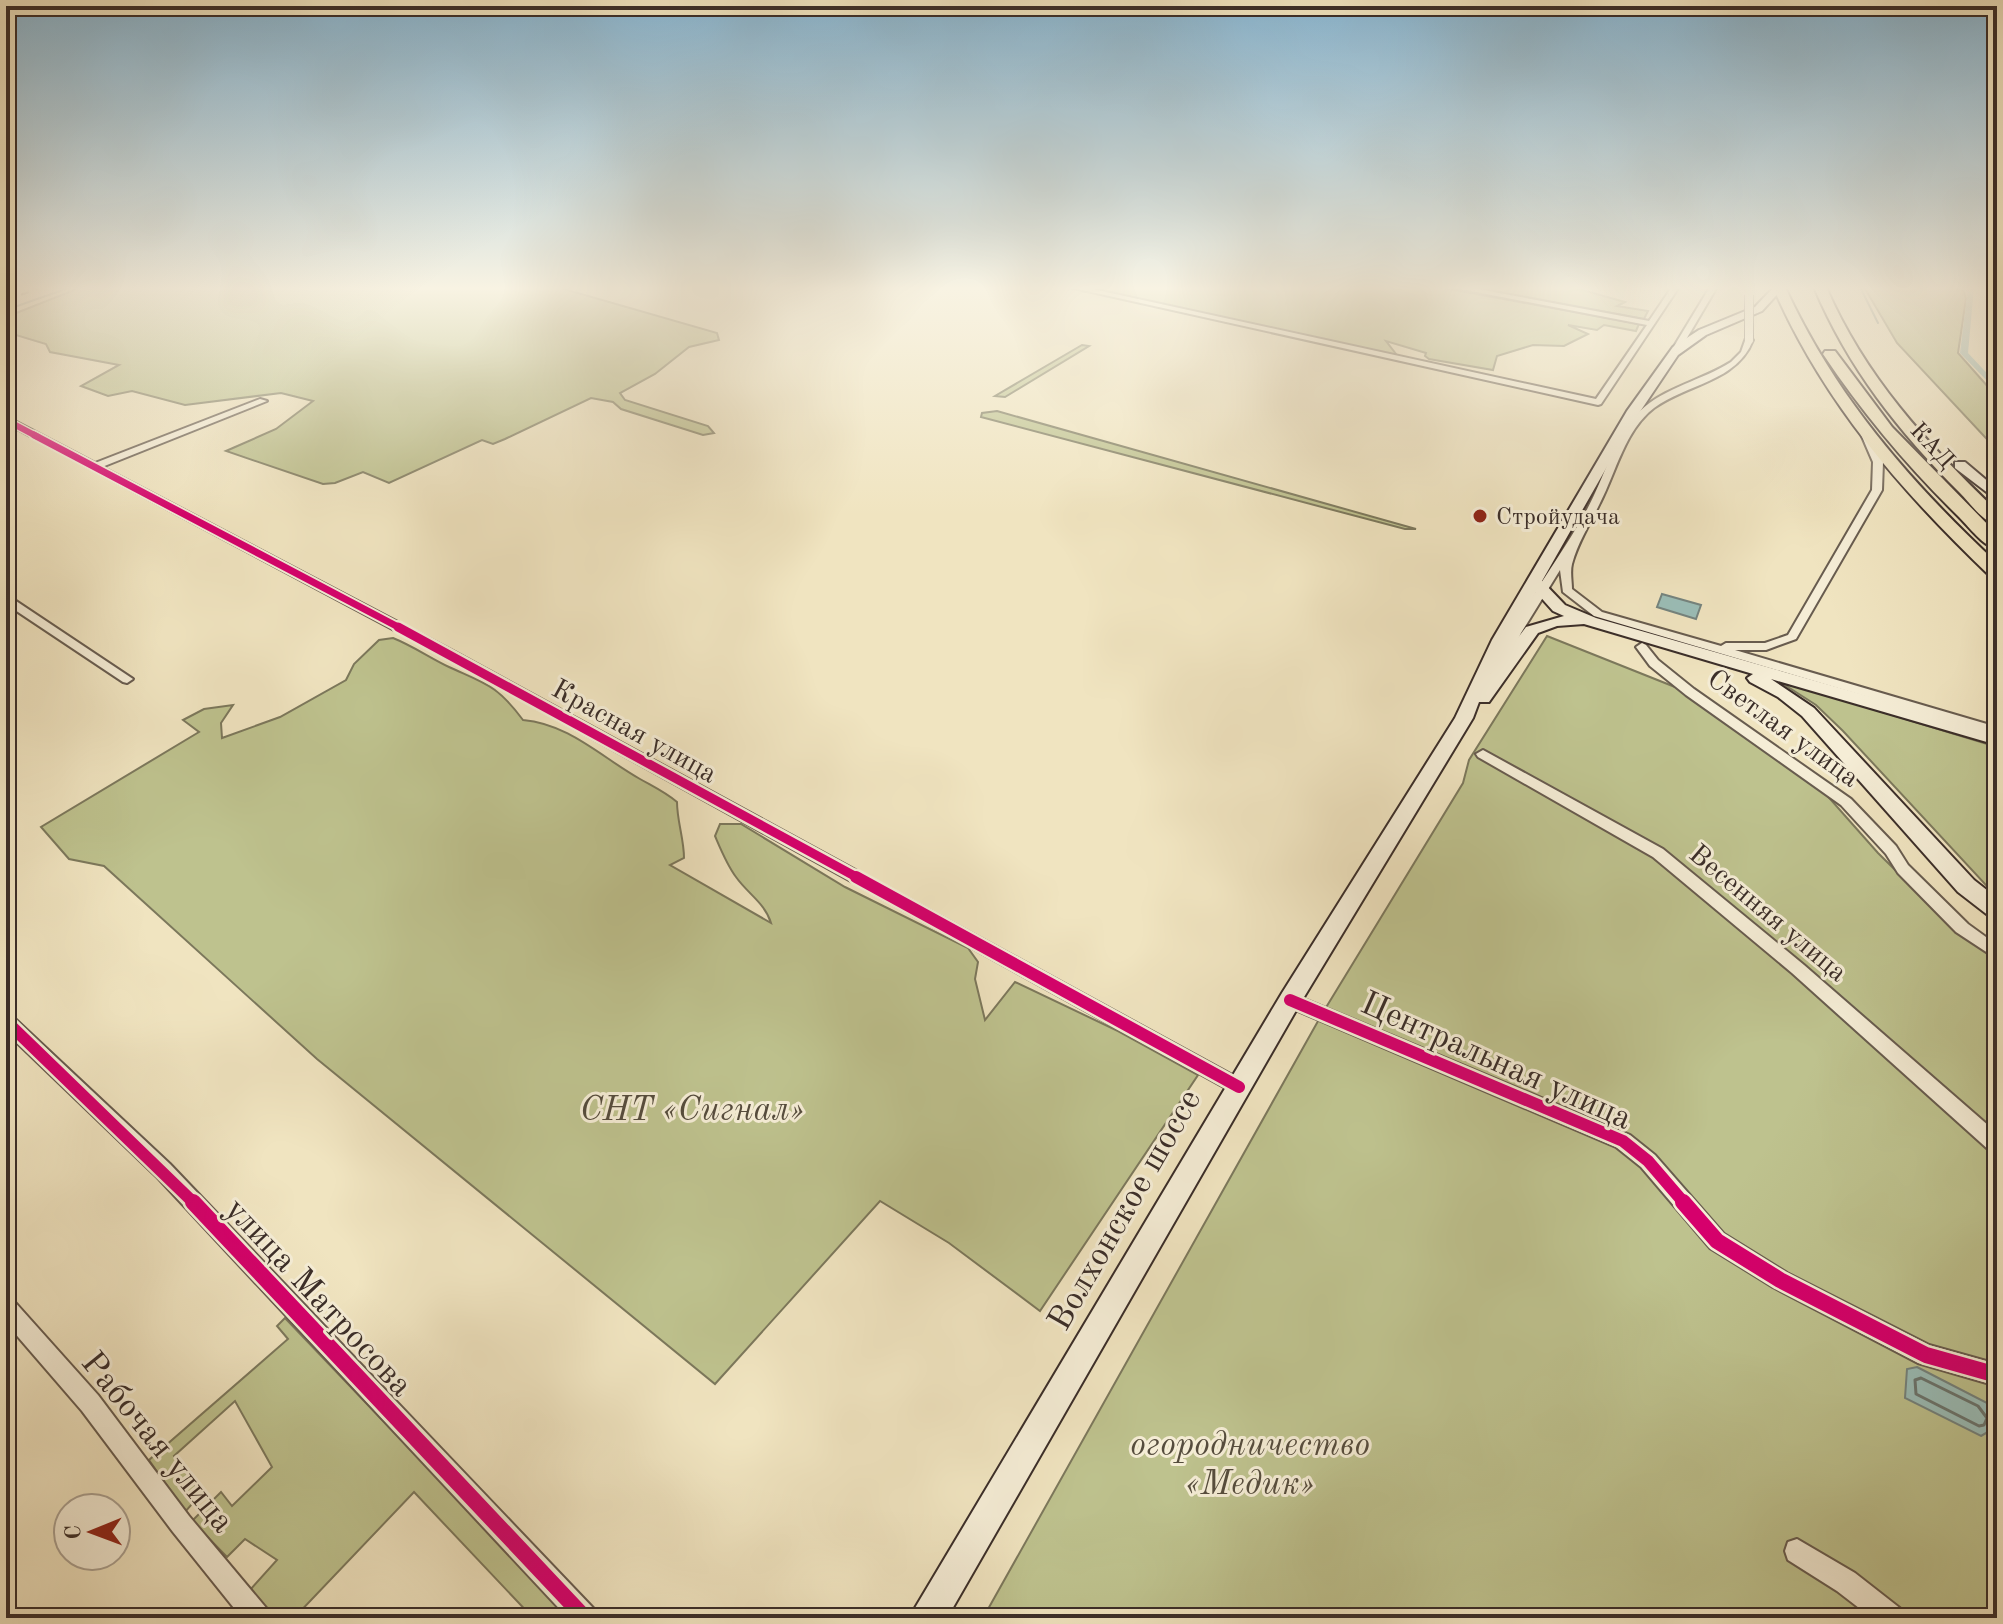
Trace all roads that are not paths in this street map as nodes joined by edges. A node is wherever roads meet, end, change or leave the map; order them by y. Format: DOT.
graph roads {
  1 [pos="1419,363"];
  2 [pos="1626,363"];
  3 [pos="1666,363"];
  4 [pos="1735,363"];
  5 [pos="1815,363"];
  6 [pos="1836,363"];
  7 [pos="1858,363"];
  8 [pos="1871,363"];
  9 [pos="263,401"];
  10 [pos="6,420"];
  11 [pos="1864,432"];
  12 [pos="1960,465"];
  13 [pos="96,466"];
  14 [pos="1997,496"];
  15 [pos="1997,503"];
  16 [pos="1997,520"];
  17 [pos="1576,536"];
  18 [pos="1997,544"];
  19 [pos="1997,573"];
  20 [pos="1538,586"];
  21 [pos="6,599"];
  22 [pos="1590,621"];
  23 [pos="1686,640"];
  24 [pos="1650,644"];
  25 [pos="127,679"];
  26 [pos="1492,682"];
  27 [pos="1464,718"];
  28 [pos="1997,731"];
  29 [pos="1997,739"];
  30 [pos="1483,754"];
  31 [pos="1997,910"];
  32 [pos="1997,953"];
  33 [pos="1290,1000"];
  34 [pos="6,1021"];
  35 [pos="1239,1087"];
  36 [pos="1997,1145"];
  37 [pos="6,1307"];
  38 [pos="1997,1375"];
  39 [pos="1797,1551"];
  40 [pos="258,1618"];
  41 [pos="585,1618"];
  42 [pos="927,1618"];
  43 [pos="1892,1618"];
  1 -- 2 [label="street"];
  3 -- 20 [label="main road, Волхонское шоссе"];
  4 -- 17 [label="street, Волхонское шоссе, bridge"];
  5 -- 11 [label="highway"];
  6 -- 18 [label="highway, КАД"];
  7 -- 16 [label="highway, КАД"];
  8 -- 12 [label="highway"];
  9 -- 13 [label="street"];
  10 -- 13 [label="street, Красная улица"];
  11 -- 19 [label="highway"];
  11 -- 23 [label="street"];
  12 -- 14 [label="main road"];
  12 -- 15 [label="highway"];
  13 -- 35 [label="street, Красная улица"];
  17 -- 20 [label="street, Волхонское шоссе"];
  17 -- 23 [label="street"];
  20 -- 22 [label="main road"];
  20 -- 26 [label="street, Волхонское шоссе"];
  20 -- 27 [label="main road, Волхонское шоссе"];
  21 -- 25 [label="street"];
  22 -- 24 [label="main road"];
  22 -- 26 [label="main road"];
  23 -- 28 [label="street"];
  24 -- 29 [label="main road"];
  24 -- 31 [label="main road"];
  24 -- 32 [label="street, Светлая улица"];
  26 -- 27 [label="main road, Волхонское шоссе"];
  27 -- 33 [label="main road, Волхонское шоссе"];
  30 -- 36 [label="street, Весенняя улица"];
  33 -- 35 [label="main road, Волхонское шоссе"];
  33 -- 38 [label="street, Центральная улица"];
  34 -- 41 [label="street, улица Матросова"];
  35 -- 42 [label="main road, Волхонское шоссе"];
  37 -- 40 [label="street, Рабочая улица"];
  39 -- 43 [label="street"];
}
